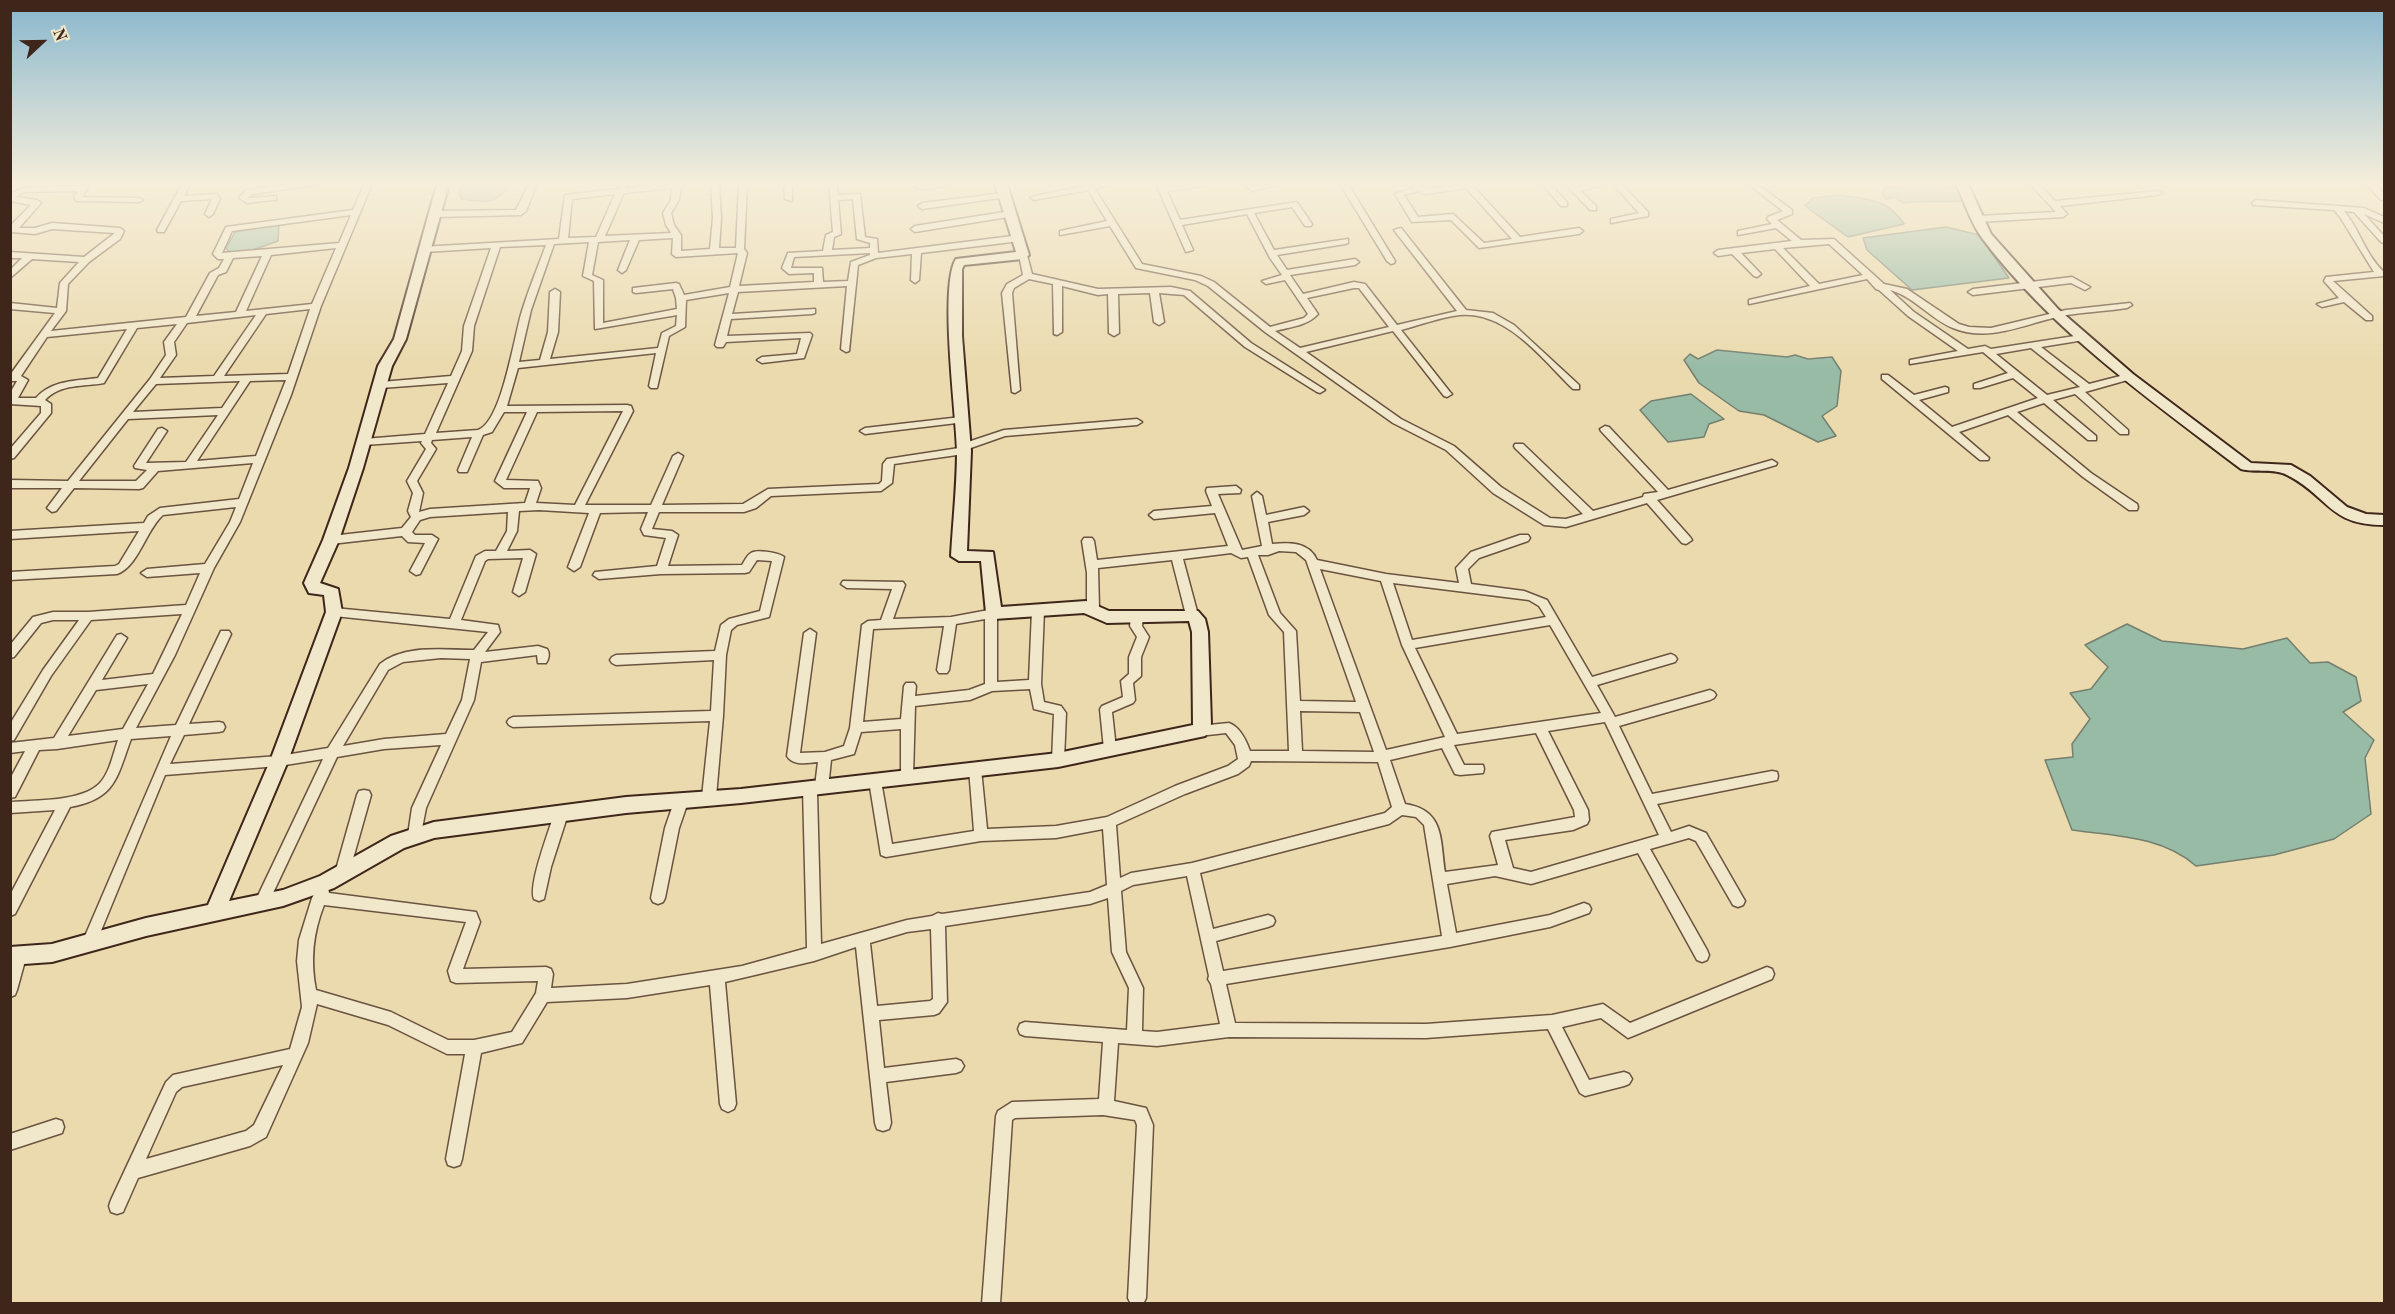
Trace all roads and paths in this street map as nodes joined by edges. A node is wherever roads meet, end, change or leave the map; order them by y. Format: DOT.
graph roads {
  1 [pos="106,245"];
  2 [pos="222,245"];
  3 [pos="338,245"];
  4 [pos="341,245"];
  5 [pos="425,245"];
  6 [pos="490,245"];
  7 [pos="496,245"];
  8 [pos="550,245"];
  9 [pos="595,245"];
  10 [pos="631,245"];
  11 [pos="676,245"];
  12 [pos="715,245"];
  13 [pos="740,245"];
  14 [pos="828,245"];
  15 [pos="874,245"];
  16 [pos="957,245"];
  17 [pos="1021,245"];
  18 [pos="1126,245"];
  19 [pos="1187,245"];
  20 [pos="1268,245"];
  21 [pos="1319,245"];
  22 [pos="1381,245"];
  23 [pos="1410,245"];
  24 [pos="1787,245"];
  25 [pos="1835,245"];
  26 [pos="1995,245"];
  27 [pos="2362,245"];
  28 [pos="1779,247"];
  29 [pos="424,249"];
  30 [pos="740,250"];
  31 [pos="917,250"];
  32 [pos="1189,250"];
  33 [pos="714,251"];
  34 [pos="1735,252"];
  35 [pos="827,253"];
  36 [pos="874,253"];
  37 [pos="1272,253"];
  38 [pos="1718,253"];
  39 [pos="267,254"];
  40 [pos="10,255"];
  41 [pos="1023,255"];
  42 [pos="30,256"];
  43 [pos="230,256"];
  44 [pos="86,260"];
  45 [pos="1391,261"];
  46 [pos="1355,262"];
  47 [pos="622,270"];
  48 [pos="10,274"];
  49 [pos="1757,274"];
  50 [pos="2383,274"];
  51 [pos="1286,275"];
  52 [pos="1028,276"];
  53 [pos="1868,276"];
  54 [pos="915,280"];
  55 [pos="1266,281"];
  56 [pos="852,283"];
  57 [pos="1057,283"];
  58 [pos="818,285"];
  59 [pos="2028,285"];
  60 [pos="1816,287"];
  61 [pos="1879,287"];
  62 [pos="2085,287"];
  63 [pos="734,289"];
  64 [pos="636,290"];
  65 [pos="1154,290"];
  66 [pos="555,292"];
  67 [pos="1973,292"];
  68 [pos="1113,293"];
  69 [pos="1301,297"];
  70 [pos="681,298"];
  71 [pos="2346,298"];
  72 [pos="1752,302"];
  73 [pos="2322,304"];
  74 [pos="2127,305"];
  75 [pos="10,306"];
  76 [pos="316,306"];
  77 [pos="61,311"];
  78 [pos="682,311"];
  79 [pos="812,311"];
  80 [pos="262,312"];
  81 [pos="1463,312"];
  82 [pos="240,314"];
  83 [pos="2056,314"];
  84 [pos="727,317"];
  85 [pos="2369,318"];
  86 [pos="186,320"];
  87 [pos="1159,322"];
  88 [pos="134,325"];
  89 [pos="1396,328"];
  90 [pos="1268,330"];
  91 [pos="1057,332"];
  92 [pos="1114,333"];
  93 [pos="45,335"];
  94 [pos="2081,338"];
  95 [pos="2033,345"];
  96 [pos="846,349"];
  97 [pos="662,350"];
  98 [pos="1299,351"];
  99 [pos="1966,352"];
  100 [pos="1988,352"];
  101 [pos="762,360"];
  102 [pos="1913,362"];
  103 [pos="544,363"];
  104 [pos="513,366"];
  105 [pos="2015,374"];
  106 [pos="292,377"];
  107 [pos="1885,377"];
  108 [pos="2128,377"];
  109 [pos="13,378"];
  110 [pos="247,379"];
  111 [pos="455,379"];
  112 [pos="216,380"];
  113 [pos="153,381"];
  114 [pos="381,385"];
  115 [pos="654,386"];
  116 [pos="1977,386"];
  117 [pos="1576,387"];
  118 [pos="1015,390"];
  119 [pos="1320,390"];
  120 [pos="1945,390"];
  121 [pos="2083,390"];
  122 [pos="1447,394"];
  123 [pos="1912,399"];
  124 [pos="2045,399"];
  125 [pos="39,401"];
  126 [pos="11,402"];
  127 [pos="500,409"];
  128 [pos="533,409"];
  129 [pos="225,411"];
  130 [pos="2009,411"];
  131 [pos="126,416"];
  132 [pos="961,420"];
  133 [pos="1137,422"];
  134 [pos="1605,429"];
  135 [pos="162,431"];
  136 [pos="865,431"];
  137 [pos="1951,431"];
  138 [pos="2124,432"];
  139 [pos="479,433"];
  140 [pos="429,435"];
  141 [pos="2092,438"];
  142 [pos="364,442"];
  143 [pos="1519,446"];
  144 [pos="964,449"];
  145 [pos="10,456"];
  146 [pos="678,456"];
  147 [pos="1984,458"];
  148 [pos="261,459"];
  149 [pos="1772,462"];
  150 [pos="189,465"];
  151 [pos="155,468"];
  152 [pos="463,470"];
  153 [pos="10,484"];
  154 [pos="70,485"];
  155 [pos="1236,490"];
  156 [pos="1664,492"];
  157 [pos="1257,496"];
  158 [pos="1648,497"];
  159 [pos="243,502"];
  160 [pos="529,506"];
  161 [pos="514,507"];
  162 [pos="2133,507"];
  163 [pos="52,508"];
  164 [pos="578,509"];
  165 [pos="596,509"];
  166 [pos="653,509"];
  167 [pos="1218,509"];
  168 [pos="1304,511"];
  169 [pos="1154,515"];
  170 [pos="1590,515"];
  171 [pos="416,517"];
  172 [pos="1263,519"];
  173 [pos="2385,520"];
  174 [pos="147,527"];
  175 [pos="404,532"];
  176 [pos="10,535"];
  177 [pos="1524,538"];
  178 [pos="331,540"];
  179 [pos="1686,540"];
  180 [pos="1088,541"];
  181 [pos="1233,549"];
  182 [pos="1268,551"];
  183 [pos="1252,553"];
  184 [pos="500,554"];
  185 [pos="1177,556"];
  186 [pos="1313,563"];
  187 [pos="1092,565"];
  188 [pos="574,567"];
  189 [pos="208,568"];
  190 [pos="661,570"];
  191 [pos="416,571"];
  192 [pos="147,573"];
  193 [pos="599,574"];
  194 [pos="10,576"];
  195 [pos="1386,578"];
  196 [pos="847,584"];
  197 [pos="1466,589"];
  198 [pos="519,592"];
  199 [pos="191,609"];
  200 [pos="1093,609"];
  201 [pos="1038,611"];
  202 [pos="334,612"];
  203 [pos="993,614"];
  204 [pos="1192,615"];
  205 [pos="88,616"];
  206 [pos="1137,617"];
  207 [pos="1553,620"];
  208 [pos="951,621"];
  209 [pos="454,623"];
  210 [pos="886,624"];
  211 [pos="810,633"];
  212 [pos="225,634"];
  213 [pos="121,638"];
  214 [pos="1408,645"];
  215 [pos="10,654"];
  216 [pos="720,655"];
  217 [pos="477,656"];
  218 [pos="1671,659"];
  219 [pos="542,660"];
  220 [pos="616,660"];
  221 [pos="943,670"];
  222 [pos="156,678"];
  223 [pos="1590,682"];
  224 [pos="1035,684"];
  225 [pos="94,686"];
  226 [pos="910,686"];
  227 [pos="992,686"];
  228 [pos="1710,695"];
  229 [pos="909,702"];
  230 [pos="1293,706"];
  231 [pos="1365,707"];
  232 [pos="717,716"];
  233 [pos="1611,720"];
  234 [pos="513,722"];
  235 [pos="907,723"];
  236 [pos="1539,726"];
  237 [pos="219,727"];
  238 [pos="856,728"];
  239 [pos="180,730"];
  240 [pos="1199,732"];
  241 [pos="127,734"];
  242 [pos="10,736"];
  243 [pos="448,739"];
  244 [pos="1449,741"];
  245 [pos="57,744"];
  246 [pos="34,746"];
  247 [pos="10,748"];
  248 [pos="1110,749"];
  249 [pos="333,752"];
  250 [pos="1245,756"];
  251 [pos="825,757"];
  252 [pos="1296,757"];
  253 [pos="1380,757"];
  254 [pos="279,760"];
  255 [pos="1058,760"];
  256 [pos="975,769"];
  257 [pos="161,770"];
  258 [pos="1478,770"];
  259 [pos="1772,776"];
  260 [pos="907,777"];
  261 [pos="875,781"];
  262 [pos="816,788"];
  263 [pos="10,793"];
  264 [pos="364,795"];
  265 [pos="709,797"];
  266 [pos="682,799"];
  267 [pos="1648,800"];
  268 [pos="66,802"];
  269 [pos="10,808"];
  270 [pos="1399,809"];
  271 [pos="561,814"];
  272 [pos="1108,822"];
  273 [pos="415,835"];
  274 [pos="981,835"];
  275 [pos="1667,838"];
  276 [pos="1641,846"];
  277 [pos="1192,869"];
  278 [pos="1507,871"];
  279 [pos="1440,879"];
  280 [pos="329,884"];
  281 [pos="1115,885"];
  282 [pos="539,895"];
  283 [pos="658,898"];
  284 [pos="1738,901"];
  285 [pos="261,904"];
  286 [pos="1584,909"];
  287 [pos="10,910"];
  288 [pos="215,912"];
  289 [pos="938,920"];
  290 [pos="1268,921"];
  291 [pos="1207,937"];
  292 [pos="862,939"];
  293 [pos="1450,941"];
  294 [pos="89,943"];
  295 [pos="814,954"];
  296 [pos="1702,955"];
  297 [pos="15,957"];
  298 [pos="1767,974"];
  299 [pos="717,976"];
  300 [pos="1215,979"];
  301 [pos="10,990"];
  302 [pos="310,995"];
  303 [pos="543,995"];
  304 [pos="872,1014"];
  305 [pos="1552,1022"];
  306 [pos="1025,1029"];
  307 [pos="1229,1030"];
  308 [pos="1111,1035"];
  309 [pos="1134,1036"];
  310 [pos="474,1047"];
  311 [pos="294,1055"];
  312 [pos="956,1066"];
  313 [pos="878,1076"];
  314 [pos="1624,1079"];
  315 [pos="728,1104"];
  316 [pos="1103,1107"];
  317 [pos="883,1123"];
  318 [pos="56,1127"];
  319 [pos="10,1142"];
  320 [pos="454,1159"];
  321 [pos="134,1171"];
  322 [pos="117,1206"];
  323 [pos="1137,1298"];
  324 [pos="991,1304"];
  1 -- 44 [label="street"];
  2 -- 43 [label="street"];
  3 -- 39 [label="street"];
  4 -- 76 [label="street"];
  5 -- 29 [label="street"];
  6 -- 29 [label="street"];
  7 -- 111 [label="street"];
  8 -- 104 [label="street"];
  9 -- 78 [label="street"];
  10 -- 47 [label="street"];
  11 -- 33 [label="street"];
  12 -- 33 [label="street"];
  13 -- 30 [label="street"];
  14 -- 35 [label="street"];
  15 -- 36 [label="street"];
  16 -- 31 [label="street"];
  17 -- 41 [label="street"];
  18 -- 90 [label="street"];
  19 -- 32 [label="street"];
  20 -- 37 [label="street"];
  21 -- 37 [label="street"];
  22 -- 45 [label="street"];
  23 -- 81 [label="street"];
  24 -- 28 [label="street"];
  25 -- 53 [label="street"];
  26 -- 59 [label="street"];
  27 -- 50 [label="street"];
  28 -- 34 [label="street"];
  28 -- 60 [label="street"];
  29 -- 114 [label="street"];
  30 -- 33 [label="street"];
  30 -- 63 [label="street"];
  31 -- 36 [label="street"];
  31 -- 54 [label="street"];
  34 -- 38 [label="street"];
  34 -- 49 [label="street"];
  35 -- 36 [label="street"];
  35 -- 58 [label="street"];
  36 -- 56 [label="street"];
  37 -- 51 [label="street"];
  39 -- 43 [label="street"];
  39 -- 82 [label="street"];
  40 -- 42 [label="street"];
  41 -- 52 [label="street"];
  41 -- 132 [label="street"];
  42 -- 44 [label="street"];
  42 -- 48 [label="street"];
  43 -- 86 [label="street"];
  44 -- 77 [label="street"];
  46 -- 51 [label="street"];
  50 -- 71 [label="street"];
  51 -- 55 [label="street"];
  51 -- 69 [label="street"];
  52 -- 57 [label="street"];
  52 -- 118 [label="street"];
  53 -- 60 [label="street"];
  53 -- 61 [label="street"];
  56 -- 58 [label="street"];
  56 -- 96 [label="street"];
  57 -- 68 [label="street"];
  57 -- 91 [label="street"];
  58 -- 63 [label="street"];
  59 -- 62 [label="street"];
  59 -- 67 [label="street"];
  59 -- 83 [label="street"];
  60 -- 72 [label="street"];
  61 -- 83 [label="street"];
  61 -- 99 [label="street"];
  63 -- 70 [label="street"];
  63 -- 84 [label="street"];
  64 -- 70 [label="street"];
  65 -- 68 [label="street"];
  65 -- 87 [label="street"];
  65 -- 119 [label="street"];
  66 -- 103 [label="street"];
  68 -- 92 [label="street"];
  69 -- 89 [label="street"];
  69 -- 90 [label="street"];
  70 -- 78 [label="street"];
  71 -- 73 [label="street"];
  71 -- 85 [label="street"];
  74 -- 83 [label="street"];
  75 -- 77 [label="street"];
  76 -- 80 [label="street"];
  76 -- 106 [label="street"];
  77 -- 93 [label="street"];
  78 -- 97 [label="street"];
  79 -- 84 [label="street"];
  80 -- 82 [label="street"];
  80 -- 112 [label="street"];
  81 -- 89 [label="street"];
  81 -- 117 [label="street"];
  82 -- 86 [label="street"];
  83 -- 94 [label="street"];
  84 -- 101 [label="street"];
  86 -- 88 [label="street"];
  86 -- 113 [label="street"];
  88 -- 93 [label="street"];
  88 -- 125 [label="street"];
  89 -- 98 [label="street"];
  89 -- 122 [label="street"];
  90 -- 98 [label="street"];
  93 -- 109 [label="street"];
  94 -- 95 [label="street"];
  94 -- 108 [label="street"];
  95 -- 100 [label="street"];
  95 -- 121 [label="street"];
  97 -- 103 [label="street"];
  97 -- 115 [label="street"];
  98 -- 170 [label="street"];
  99 -- 100 [label="street"];
  99 -- 102 [label="street"];
  100 -- 105 [label="street"];
  103 -- 104 [label="street"];
  104 -- 127 [label="street"];
  105 -- 116 [label="street"];
  105 -- 124 [label="street"];
  106 -- 110 [label="street"];
  106 -- 148 [label="street"];
  107 -- 123 [label="street"];
  108 -- 121 [label="street"];
  108 -- 173 [label="street"];
  109 -- 126 [label="street"];
  110 -- 112 [label="street"];
  110 -- 129 [label="street"];
  111 -- 114 [label="street"];
  111 -- 140 [label="street"];
  112 -- 113 [label="street"];
  113 -- 131 [label="street"];
  114 -- 142 [label="street"];
  120 -- 123 [label="street"];
  121 -- 124 [label="street"];
  121 -- 138 [label="street"];
  123 -- 137 [label="street"];
  124 -- 130 [label="street"];
  124 -- 141 [label="street"];
  125 -- 126 [label="street"];
  125 -- 145 [label="street"];
  127 -- 128 [label="street"];
  127 -- 139 [label="street"];
  128 -- 160 [label="street"];
  128 -- 164 [label="street"];
  129 -- 131 [label="street"];
  129 -- 150 [label="street"];
  130 -- 137 [label="street"];
  130 -- 162 [label="street"];
  131 -- 154 [label="street"];
  132 -- 136 [label="street"];
  132 -- 144 [label="street"];
  133 -- 144 [label="street"];
  134 -- 156 [label="street"];
  135 -- 151 [label="street"];
  137 -- 147 [label="street"];
  139 -- 140 [label="street"];
  139 -- 152 [label="street"];
  140 -- 142 [label="street"];
  140 -- 171 [label="street"];
  142 -- 178 [label="street"];
  143 -- 170 [label="street"];
  144 -- 166 [label="street"];
  144 -- 203 [label="street"];
  146 -- 166 [label="street"];
  148 -- 150 [label="street"];
  148 -- 159 [label="street"];
  149 -- 156 [label="street"];
  150 -- 151 [label="street"];
  151 -- 154 [label="street"];
  153 -- 154 [label="street"];
  154 -- 163 [label="street"];
  155 -- 167 [label="street"];
  156 -- 158 [label="street"];
  157 -- 172 [label="street"];
  158 -- 170 [label="street"];
  158 -- 179 [label="street"];
  159 -- 174 [label="street"];
  159 -- 189 [label="street"];
  160 -- 161 [label="street"];
  160 -- 164 [label="street"];
  161 -- 171 [label="street"];
  161 -- 184 [label="street"];
  164 -- 165 [label="street"];
  165 -- 166 [label="street"];
  165 -- 188 [label="street"];
  166 -- 190 [label="street"];
  167 -- 169 [label="street"];
  167 -- 181 [label="street"];
  168 -- 172 [label="street"];
  171 -- 175 [label="street"];
  172 -- 182 [label="street"];
  174 -- 176 [label="street"];
  174 -- 194 [label="street"];
  175 -- 178 [label="street"];
  175 -- 191 [label="street"];
  177 -- 197 [label="street"];
  178 -- 202 [label="street"];
  180 -- 187 [label="street"];
  181 -- 183 [label="street"];
  181 -- 185 [label="street"];
  182 -- 183 [label="street"];
  182 -- 186 [label="street"];
  183 -- 230 [label="street"];
  184 -- 198 [label="street"];
  184 -- 209 [label="street"];
  185 -- 187 [label="street"];
  185 -- 204 [label="street"];
  186 -- 195 [label="street"];
  186 -- 231 [label="street"];
  187 -- 200 [label="street"];
  189 -- 192 [label="street"];
  189 -- 199 [label="street"];
  190 -- 193 [label="street"];
  190 -- 216 [label="street"];
  195 -- 197 [label="street"];
  195 -- 214 [label="street"];
  196 -- 210 [label="street"];
  197 -- 207 [label="street"];
  199 -- 205 [label="street"];
  199 -- 222 [label="street"];
  200 -- 201 [label="street"];
  200 -- 206 [label="street"];
  201 -- 203 [label="street"];
  201 -- 224 [label="street"];
  202 -- 209 [label="street"];
  202 -- 254 [label="street"];
  203 -- 208 [label="street"];
  203 -- 227 [label="street"];
  204 -- 206 [label="street"];
  204 -- 240 [label="street"];
  205 -- 215 [label="street"];
  205 -- 242 [label="street"];
  206 -- 248 [label="street"];
  207 -- 214 [label="street"];
  207 -- 223 [label="street"];
  208 -- 210 [label="street"];
  208 -- 221 [label="street"];
  209 -- 217 [label="street"];
  210 -- 238 [label="street"];
  211 -- 251 [label="street"];
  212 -- 239 [label="street"];
  213 -- 225 [label="street"];
  214 -- 244 [label="street"];
  216 -- 220 [label="street"];
  216 -- 232 [label="street"];
  217 -- 219 [label="street"];
  217 -- 243 [label="street"];
  217 -- 249 [label="street"];
  218 -- 223 [label="street"];
  222 -- 225 [label="street"];
  222 -- 241 [label="street"];
  223 -- 233 [label="street"];
  224 -- 227 [label="street"];
  224 -- 255 [label="street"];
  225 -- 245 [label="street"];
  226 -- 229 [label="street"];
  227 -- 229 [label="street"];
  228 -- 233 [label="street"];
  229 -- 235 [label="street"];
  230 -- 231 [label="street"];
  230 -- 252 [label="street"];
  231 -- 253 [label="street"];
  232 -- 234 [label="street"];
  232 -- 265 [label="street"];
  233 -- 236 [label="street"];
  233 -- 267 [label="street"];
  235 -- 238 [label="street"];
  235 -- 260 [label="street"];
  236 -- 244 [label="street"];
  236 -- 278 [label="street"];
  237 -- 239 [label="street"];
  238 -- 251 [label="street"];
  239 -- 241 [label="street"];
  239 -- 257 [label="street"];
  240 -- 248 [label="street"];
  240 -- 250 [label="street"];
  241 -- 245 [label="street"];
  241 -- 268 [label="street"];
  243 -- 249 [label="street"];
  243 -- 273 [label="street"];
  244 -- 253 [label="street"];
  244 -- 258 [label="street"];
  245 -- 246 [label="street"];
  246 -- 247 [label="street"];
  246 -- 263 [label="street"];
  248 -- 255 [label="street"];
  249 -- 254 [label="street"];
  249 -- 285 [label="street"];
  250 -- 252 [label="street"];
  250 -- 272 [label="street"];
  251 -- 262 [label="street"];
  252 -- 253 [label="street"];
  253 -- 270 [label="street"];
  254 -- 257 [label="street"];
  254 -- 288 [label="street"];
  255 -- 256 [label="street"];
  256 -- 260 [label="street"];
  256 -- 274 [label="street"];
  257 -- 294 [label="street"];
  259 -- 267 [label="street"];
  260 -- 261 [label="street"];
  261 -- 262 [label="street"];
  261 -- 274 [label="street"];
  262 -- 265 [label="street"];
  262 -- 295 [label="street"];
  264 -- 280 [label="street"];
  265 -- 266 [label="street"];
  266 -- 271 [label="street"];
  266 -- 283 [label="street"];
  267 -- 275 [label="street"];
  268 -- 269 [label="street"];
  268 -- 287 [label="street"];
  270 -- 277 [label="street"];
  270 -- 279 [label="street"];
  271 -- 273 [label="street"];
  271 -- 282 [label="street"];
  272 -- 274 [label="street"];
  272 -- 281 [label="street"];
  273 -- 280 [label="street"];
  275 -- 276 [label="street"];
  275 -- 284 [label="street"];
  276 -- 278 [label="street"];
  276 -- 296 [label="street"];
  277 -- 281 [label="street"];
  277 -- 291 [label="street"];
  278 -- 279 [label="street"];
  279 -- 293 [label="street"];
  280 -- 285 [label="street"];
  280 -- 302 [label="street"];
  280 -- 303 [label="street"];
  281 -- 289 [label="street"];
  281 -- 309 [label="street"];
  285 -- 288 [label="street"];
  286 -- 293 [label="street"];
  288 -- 294 [label="street"];
  289 -- 292 [label="street"];
  289 -- 304 [label="street"];
  290 -- 291 [label="street"];
  291 -- 300 [label="street"];
  292 -- 295 [label="street"];
  292 -- 304 [label="street"];
  293 -- 300 [label="street"];
  294 -- 297 [label="street"];
  295 -- 299 [label="street"];
  297 -- 301 [label="street"];
  298 -- 305 [label="street"];
  299 -- 303 [label="street"];
  299 -- 315 [label="street"];
  300 -- 307 [label="street"];
  302 -- 310 [label="street"];
  302 -- 311 [label="street"];
  303 -- 310 [label="street"];
  304 -- 313 [label="street"];
  305 -- 307 [label="street"];
  305 -- 314 [label="street"];
  306 -- 308 [label="street"];
  307 -- 309 [label="street"];
  308 -- 309 [label="street"];
  308 -- 316 [label="street"];
  310 -- 320 [label="street"];
  311 -- 321 [label="street"];
  311 -- 321 [label="street"];
  312 -- 313 [label="street"];
  313 -- 317 [label="street"];
  316 -- 323 [label="street"];
  316 -- 324 [label="street"];
  318 -- 319 [label="street"];
  321 -- 322 [label="street"];
}
